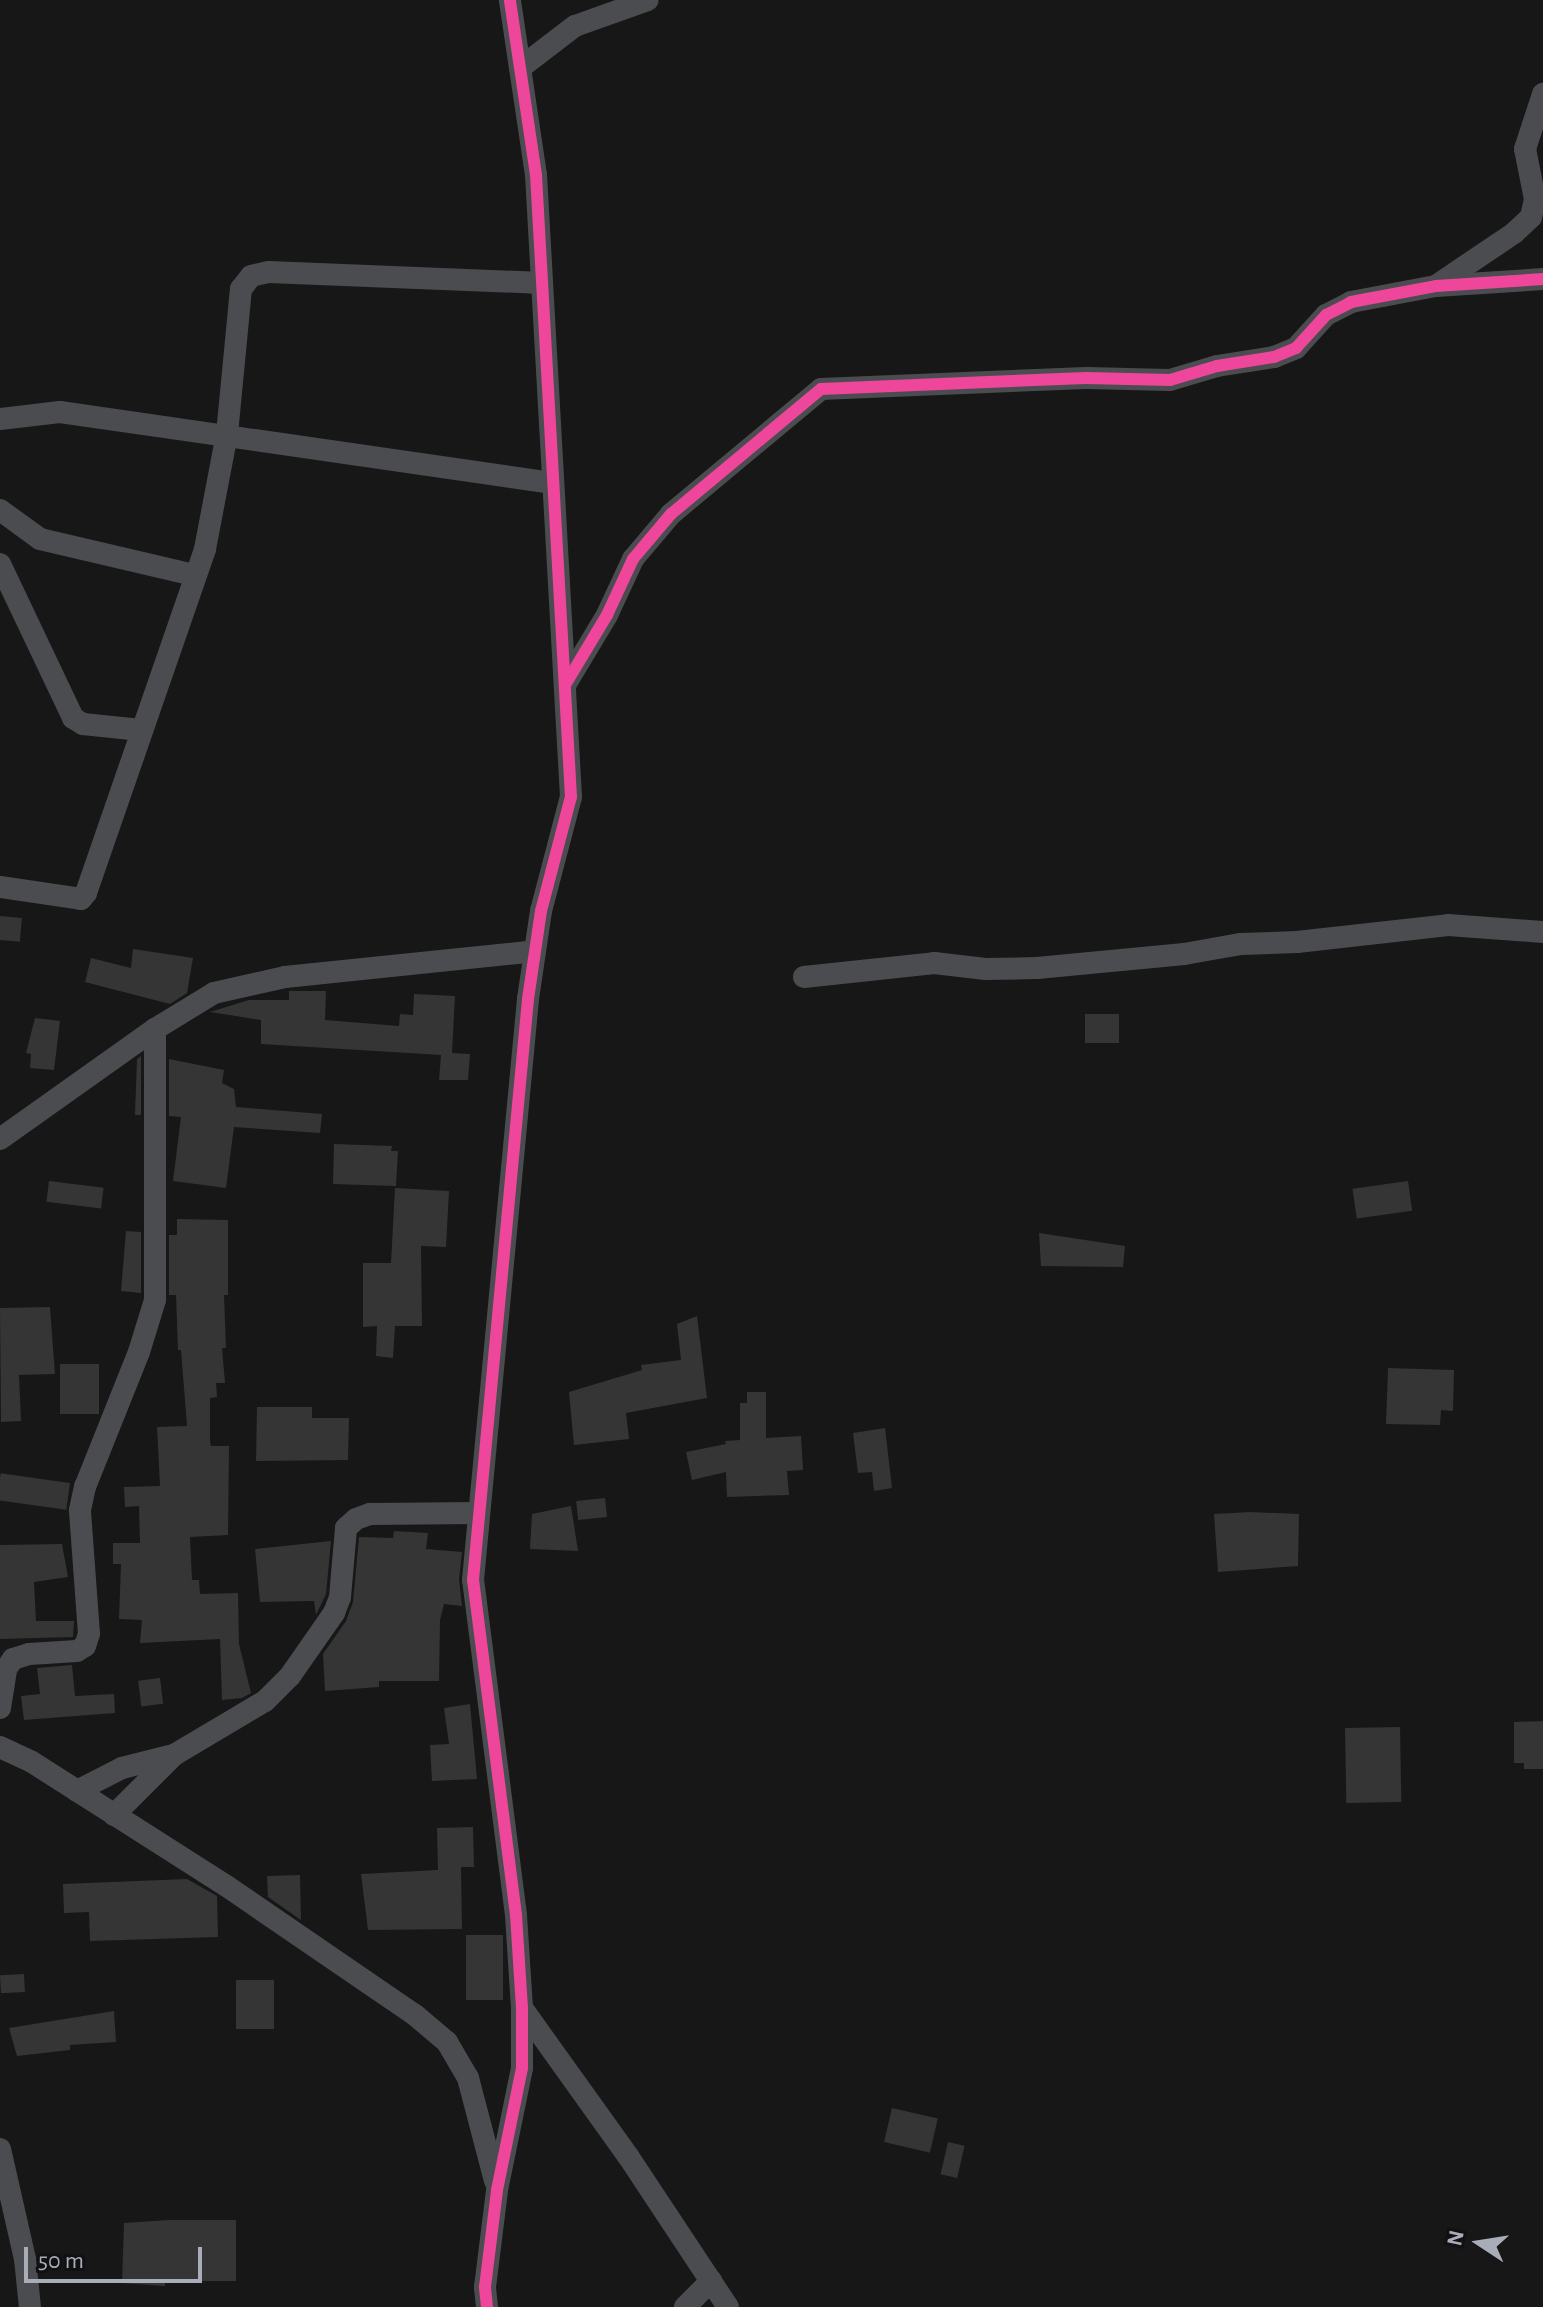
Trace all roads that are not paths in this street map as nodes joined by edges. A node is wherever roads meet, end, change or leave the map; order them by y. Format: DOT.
graph roads {
  1 [pos="510,0"];
  2 [pos="648,0"];
  3 [pos="520,68"];
  4 [pos="1543,94"];
  5 [pos="1543,279"];
  6 [pos="542,283"];
  7 [pos="1436,286"];
  8 [pos="0,419"];
  9 [pos="227,434"];
  10 [pos="553,483"];
  11 [pos="0,510"];
  12 [pos="0,564"];
  13 [pos="194,575"];
  14 [pos="565,685"];
  15 [pos="141,730"];
  16 [pos="0,887"];
  17 [pos="1543,932"];
  18 [pos="535,951"];
  19 [pos="804,977"];
  20 [pos="155,1029"];
  21 [pos="0,1139"];
  22 [pos="478,1513"];
  23 [pos="0,1708"];
  24 [pos="0,1747"];
  25 [pos="174,1755"];
  26 [pos="77,1791"];
  27 [pos="114,1815"];
  28 [pos="522,2008"];
  29 [pos="0,2149"];
  30 [pos="497,2190"];
  31 [pos="711,2281"];
  32 [pos="30,2307"];
  33 [pos="487,2307"];
  34 [pos="685,2307"];
  35 [pos="728,2307"];
  1 -- 3 [label="street"];
  2 -- 3 [label="street"];
  3 -- 6 [label="street"];
  4 -- 7 [label="street"];
  5 -- 7 [label="street"];
  6 -- 9 [label="street"];
  6 -- 10 [label="street"];
  7 -- 14 [label="street"];
  8 -- 9 [label="street"];
  9 -- 10 [label="street"];
  9 -- 13 [label="street"];
  10 -- 14 [label="street"];
  11 -- 13 [label="street"];
  12 -- 15 [label="street"];
  13 -- 15 [label="street"];
  14 -- 18 [label="street"];
  15 -- 16 [label="street"];
  17 -- 19 [label="street"];
  18 -- 20 [label="street"];
  18 -- 22 [label="street"];
  20 -- 21 [label="street"];
  20 -- 23 [label="street"];
  22 -- 25 [label="street"];
  22 -- 28 [label="street"];
  24 -- 26 [label="street"];
  25 -- 26 [label="street"];
  25 -- 27 [label="street"];
  26 -- 27 [label="street"];
  27 -- 30 [label="street"];
  28 -- 30 [label="street"];
  28 -- 31 [label="street"];
  29 -- 32 [label="street"];
  30 -- 33 [label="street"];
  31 -- 34 [label="street"];
  31 -- 35 [label="street"];
}
